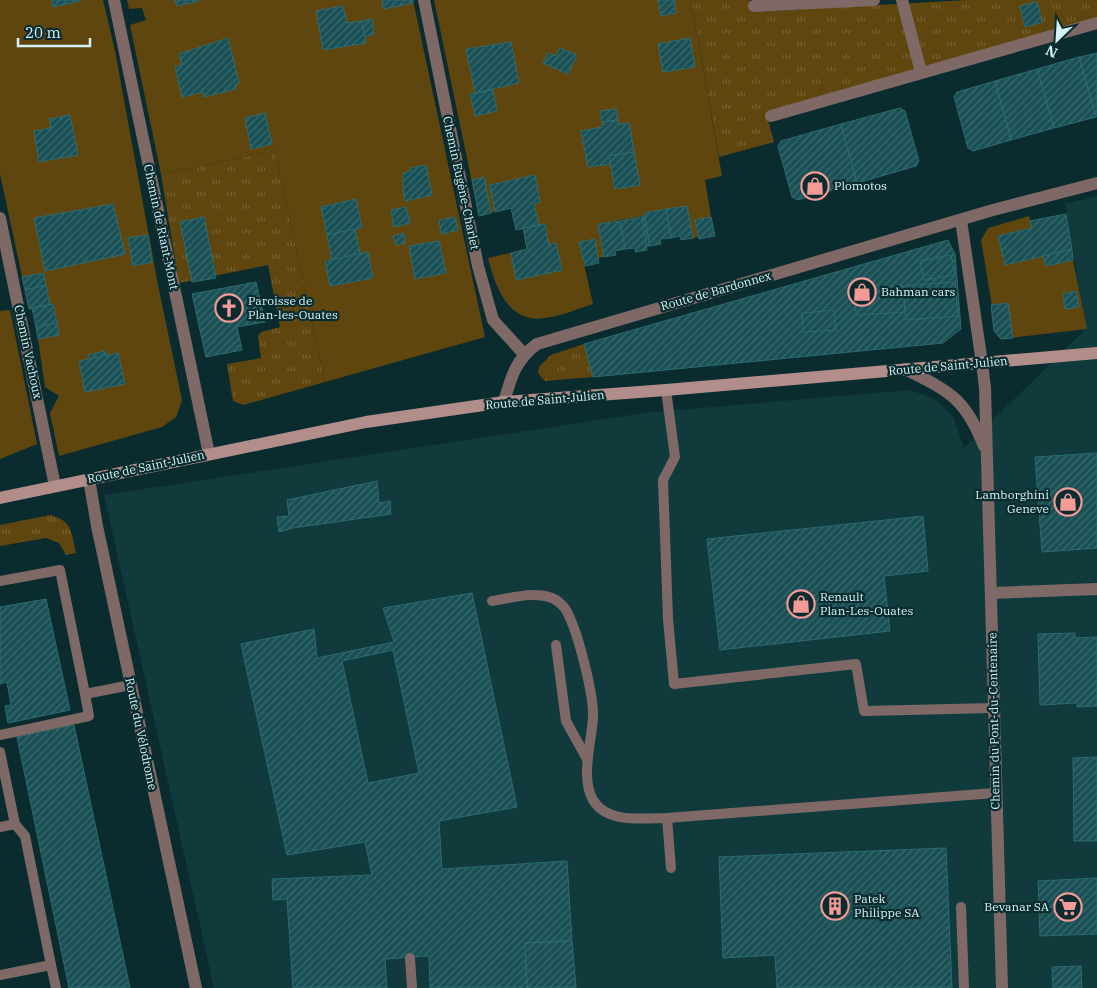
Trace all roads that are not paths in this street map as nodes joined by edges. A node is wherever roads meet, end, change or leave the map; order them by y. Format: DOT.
graph roads {
  1 [pos="114,0"];
  2 [pos="424,0"];
  3 [pos="874,0"];
  4 [pos="902,0"];
  5 [pos="754,6"];
  6 [pos="1097,23"];
  7 [pos="921,72"];
  8 [pos="770,116"];
  9 [pos="1097,183"];
  10 [pos="0,218"];
  11 [pos="961,220"];
  12 [pos="523,353"];
  13 [pos="1097,353"];
  14 [pos="982,363"];
  15 [pos="904,369"];
  16 [pos="666,390"];
  17 [pos="504,402"];
  18 [pos="209,454"];
  19 [pos="988,455"];
  20 [pos="89,479"];
  21 [pos="55,486"];
  22 [pos="0,498"];
  23 [pos="0,581"];
  24 [pos="1097,589"];
  25 [pos="992,593"];
  26 [pos="492,601"];
  27 [pos="556,645"];
  28 [pos="131,685"];
  29 [pos="85,694"];
  30 [pos="994,708"];
  31 [pos="0,735"];
  32 [pos="0,752"];
  33 [pos="587,759"];
  34 [pos="995,793"];
  35 [pos="667,818"];
  36 [pos="15,824"];
  37 [pos="0,827"];
  38 [pos="671,868"];
  39 [pos="961,908"];
  40 [pos="410,958"];
  41 [pos="51,965"];
  42 [pos="0,975"];
  43 [pos="56,988"];
  44 [pos="196,988"];
  45 [pos="412,988"];
  46 [pos="964,988"];
  47 [pos="1002,988"];
  1 -- 18 [label="street, Chemin de Riant-Mont"];
  2 -- 12 [label="street, Chemin Eugène-Charlet"];
  3 -- 5 [label="street"];
  4 -- 7 [label="street"];
  6 -- 7 [label="street"];
  7 -- 8 [label="street"];
  9 -- 11 [label="street, Route de Bardonnex"];
  10 -- 21 [label="street, Chemin Vachoux"];
  11 -- 12 [label="street, Route de Bardonnex"];
  11 -- 14 [label="street"];
  12 -- 17 [label="street"];
  13 -- 14 [label="main road, Route de Saint-Julien"];
  14 -- 15 [label="main road, Route de Saint-Julien"];
  14 -- 19 [label="street, Chemin du Pont-du-Centenaire"];
  15 -- 16 [label="main road, Route de Saint-Julien"];
  15 -- 19 [label="street, Chemin du Pont-du-Centenaire"];
  16 -- 17 [label="main road, Route de Saint-Julien"];
  16 -- 30 [label="lane"];
  17 -- 18 [label="main road, Route de Saint-Julien"];
  18 -- 20 [label="main road, Route de Saint-Julien"];
  19 -- 25 [label="street, Chemin du Pont-du-Centenaire"];
  20 -- 21 [label="main road, Route de Saint-Julien"];
  20 -- 28 [label="street, Route du Vélodrome"];
  21 -- 22 [label="main road, Route de Saint-Julien"];
  23 -- 29 [label="lane"];
  24 -- 25 [label="street"];
  25 -- 30 [label="street, Chemin du Pont-du-Centenaire"];
  26 -- 33 [label="lane"];
  27 -- 33 [label="lane"];
  28 -- 29 [label="lane"];
  28 -- 44 [label="street, Route du Vélodrome"];
  29 -- 31 [label="lane"];
  30 -- 34 [label="street, Chemin du Pont-du-Centenaire"];
  32 -- 36 [label="lane"];
  33 -- 35 [label="lane"];
  34 -- 35 [label="lane"];
  34 -- 47 [label="street, Chemin du Pont-du-Centenaire"];
  35 -- 38 [label="lane"];
  36 -- 37 [label="lane"];
  36 -- 41 [label="lane"];
  39 -- 46 [label="lane"];
  40 -- 45 [label="lane"];
  41 -- 42 [label="lane"];
  41 -- 43 [label="lane"];
}
